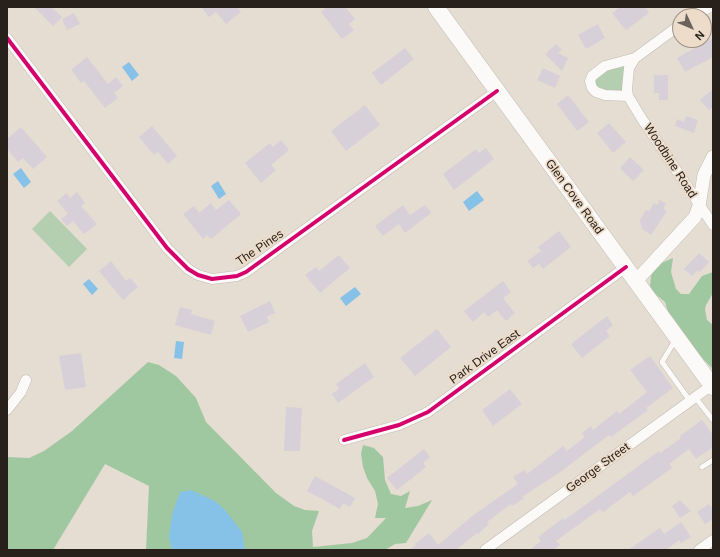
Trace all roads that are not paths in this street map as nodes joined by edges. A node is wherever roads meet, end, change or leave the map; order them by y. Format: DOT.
graph roads {
  1 [pos="436,7"];
  2 [pos="672,31"];
  3 [pos="7,38"];
  4 [pos="635,58"];
  5 [pos="497,91"];
  6 [pos="628,96"];
  7 [pos="713,157"];
  8 [pos="699,206"];
  9 [pos="713,225"];
  10 [pos="626,267"];
  11 [pos="636,281"];
  12 [pos="676,338"];
  13 [pos="26,380"];
  14 [pos="712,386"];
  15 [pos="693,399"];
  16 [pos="7,410"];
  17 [pos="713,420"];
  18 [pos="344,440"];
  19 [pos="713,460"];
  20 [pos="702,467"];
  21 [pos="713,540"];
  22 [pos="485,550"];
  23 [pos="699,550"];
  1 -- 5 [label="main road, Glen Cove Road"];
  2 -- 4 [label="street"];
  3 -- 5 [label="street, The Pines"];
  4 -- 6 [label="street"];
  4 -- 6 [label="street"];
  5 -- 10 [label="main road, Glen Cove Road"];
  6 -- 8 [label="street, Woodbine Road"];
  7 -- 8 [label="street"];
  8 -- 9 [label="street, Woodbine Road"];
  8 -- 11 [label="street"];
  10 -- 11 [label="main road, Glen Cove Road"];
  10 -- 18 [label="street, Park Drive East"];
  11 -- 12 [label="main road, Glen Cove Road"];
  12 -- 14 [label="main road, Glen Cove Road"];
  12 -- 15 [label="lane"];
  13 -- 16 [label="street"];
  14 -- 15 [label="street, George Street"];
  15 -- 17 [label="lane"];
  15 -- 22 [label="street, George Street"];
  19 -- 20 [label="lane"];
  21 -- 23 [label="street"];
}
